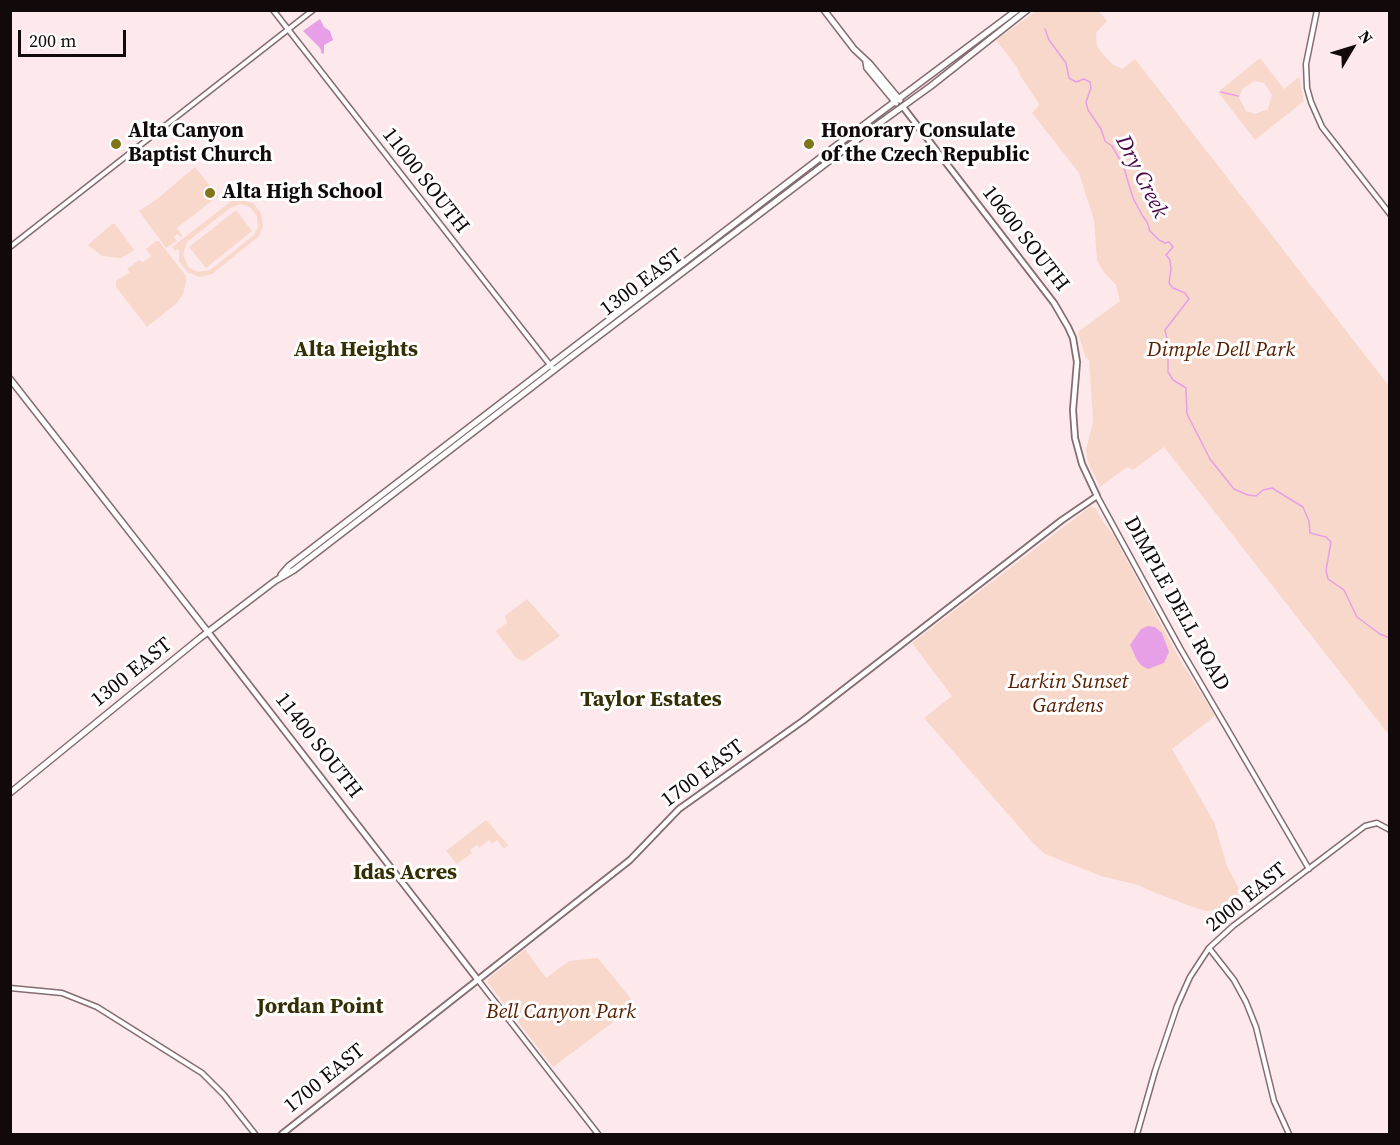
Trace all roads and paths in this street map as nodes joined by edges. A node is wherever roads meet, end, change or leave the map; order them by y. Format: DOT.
graph roads {
  1 [pos="273,10"];
  2 [pos="313,10"];
  3 [pos="824,10"];
  4 [pos="1017,10"];
  5 [pos="1027,10"];
  6 [pos="1317,10"];
  7 [pos="288,30"];
  8 [pos="897,101"];
  9 [pos="903,107"];
  10 [pos="1389,214"];
  11 [pos="10,247"];
  12 [pos="699,251"];
  13 [pos="675,279"];
  14 [pos="1072,338"];
  15 [pos="551,368"];
  16 [pos="10,379"];
  17 [pos="1096,496"];
  18 [pos="208,632"];
  19 [pos="10,793"];
  20 [pos="1389,830"];
  21 [pos="1309,868"];
  22 [pos="1209,948"];
  23 [pos="478,980"];
  24 [pos="10,988"];
  25 [pos="255,1134"];
  26 [pos="282,1134"];
  27 [pos="598,1134"];
  28 [pos="1137,1134"];
  29 [pos="1289,1134"];
  1 -- 7 [label="street, 11000 SOUTH"];
  2 -- 7 [label="street"];
  3 -- 8 [label="main road, 10600 SOUTH"];
  4 -- 8 [label="main road, 1300 EAST"];
  5 -- 9 [label="main road, 1300 EAST"];
  6 -- 10 [label="street"];
  7 -- 11 [label="street"];
  7 -- 15 [label="street, 11000 SOUTH"];
  8 -- 9 [label="main road, 10600 SOUTH"];
  8 -- 12 [label="main road, 1300 EAST"];
  9 -- 13 [label="main road, 1300 EAST"];
  9 -- 14 [label="main road, 10600 SOUTH"];
  12 -- 13 [label="main road"];
  12 -- 15 [label="main road, 1300 EAST"];
  13 -- 15 [label="main road, 1300 EAST"];
  14 -- 17 [label="main road, DIMPLE DELL ROAD"];
  15 -- 18 [label="main road, 1300 EAST"];
  16 -- 18 [label="main road, 11400 SOUTH"];
  17 -- 21 [label="street, DIMPLE DELL ROAD"];
  17 -- 23 [label="main road, 1700 EAST"];
  18 -- 19 [label="main road, 1300 EAST"];
  18 -- 23 [label="main road, 11400 SOUTH"];
  20 -- 21 [label="street, 2000 EAST"];
  21 -- 22 [label="street, 2000 EAST"];
  22 -- 28 [label="street, 2000 EAST"];
  22 -- 29 [label="street"];
  23 -- 26 [label="main road, 1700 EAST"];
  23 -- 27 [label="street, 11400 SOUTH"];
  24 -- 25 [label="street"];
}
